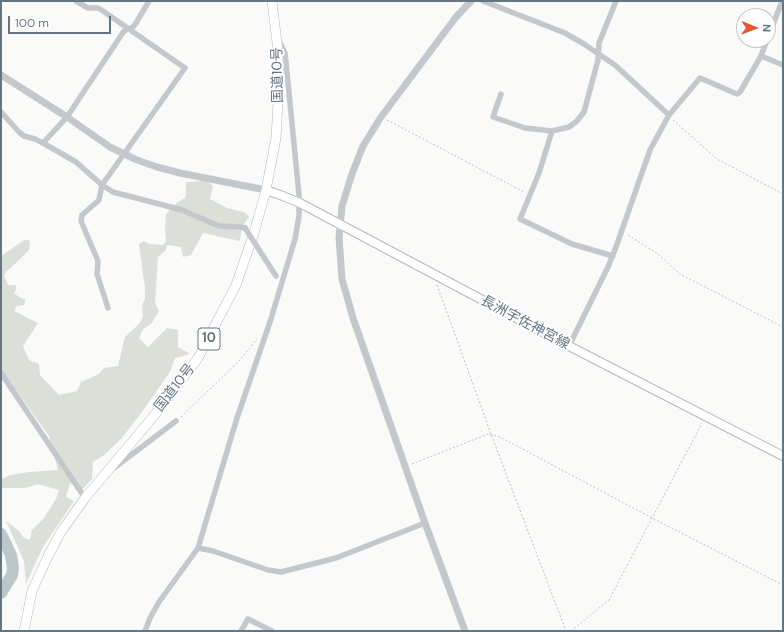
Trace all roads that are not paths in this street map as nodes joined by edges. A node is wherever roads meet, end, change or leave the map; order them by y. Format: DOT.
graph roads {
  1 [pos="76,1"];
  2 [pos="149,1"];
  3 [pos="272,1"];
  4 [pos="471,1"];
  5 [pos="482,1"];
  6 [pos="616,1"];
  7 [pos="782,1"];
  8 [pos="776,17"];
  9 [pos="128,28"];
  10 [pos="276,35"];
  11 [pos="764,48"];
  12 [pos="599,54"];
  13 [pos="761,56"];
  14 [pos="783,65"];
  15 [pos="1,75"];
  16 [pos="502,94"];
  17 [pos="1,112"];
  18 [pos="668,115"];
  19 [pos="67,117"];
  20 [pos="552,131"];
  21 [pos="43,143"];
  22 [pos="125,154"];
  23 [pos="102,185"];
  24 [pos="266,190"];
  25 [pos="300,203"];
  26 [pos="340,225"];
  27 [pos="613,256"];
  28 [pos="281,284"];
  29 [pos="108,308"];
  30 [pos="569,346"];
  31 [pos="1,373"];
  32 [pos="176,421"];
  33 [pos="783,456"];
  34 [pos="107,473"];
  35 [pos="85,498"];
  36 [pos="425,523"];
  37 [pos="198,548"];
  38 [pos="24,631"];
  39 [pos="145,631"];
  40 [pos="241,631"];
  41 [pos="272,631"];
  42 [pos="465,631"];
  1 -- 9 [label="street"];
  2 -- 9 [label="street"];
  3 -- 10 [label="highway, 国道10号 / 10"];
  4 -- 26 [label="street"];
  5 -- 12 [label="street"];
  6 -- 12 [label="street"];
  7 -- 8 [label="street"];
  9 -- 19 [label="street"];
  9 -- 22 [label="street"];
  10 -- 24 [label="highway, 国道10号 / 10"];
  10 -- 25 [label="street"];
  11 -- 13 [label="street"];
  12 -- 18 [label="street"];
  12 -- 20 [label="street"];
  13 -- 14 [label="street"];
  13 -- 18 [label="street"];
  15 -- 19 [label="street"];
  16 -- 20 [label="street"];
  17 -- 21 [label="street"];
  18 -- 27 [label="street"];
  19 -- 21 [label="street"];
  19 -- 22 [label="street"];
  20 -- 27 [label="street"];
  21 -- 23 [label="street"];
  22 -- 23 [label="street"];
  22 -- 24 [label="street"];
  23 -- 28 [label="street, bridge"];
  23 -- 29 [label="street"];
  24 -- 25 [label="main road, 長洲宇佐神宮線"];
  24 -- 34 [label="highway, 国道10号 / 10"];
  25 -- 26 [label="main road, 長洲宇佐神宮線"];
  25 -- 28 [label="street"];
  26 -- 30 [label="main road, 長洲宇佐神宮線"];
  26 -- 36 [label="street"];
  27 -- 30 [label="street"];
  28 -- 37 [label="street"];
  30 -- 33 [label="main road, 長洲宇佐神宮線"];
  31 -- 35 [label="street"];
  32 -- 34 [label="street"];
  34 -- 35 [label="highway, 国道10号 / 10"];
  35 -- 38 [label="highway, 国道10号 / 10"];
  36 -- 37 [label="street"];
  36 -- 42 [label="street"];
  37 -- 39 [label="street"];
  40 -- 41 [label="street"];
}
